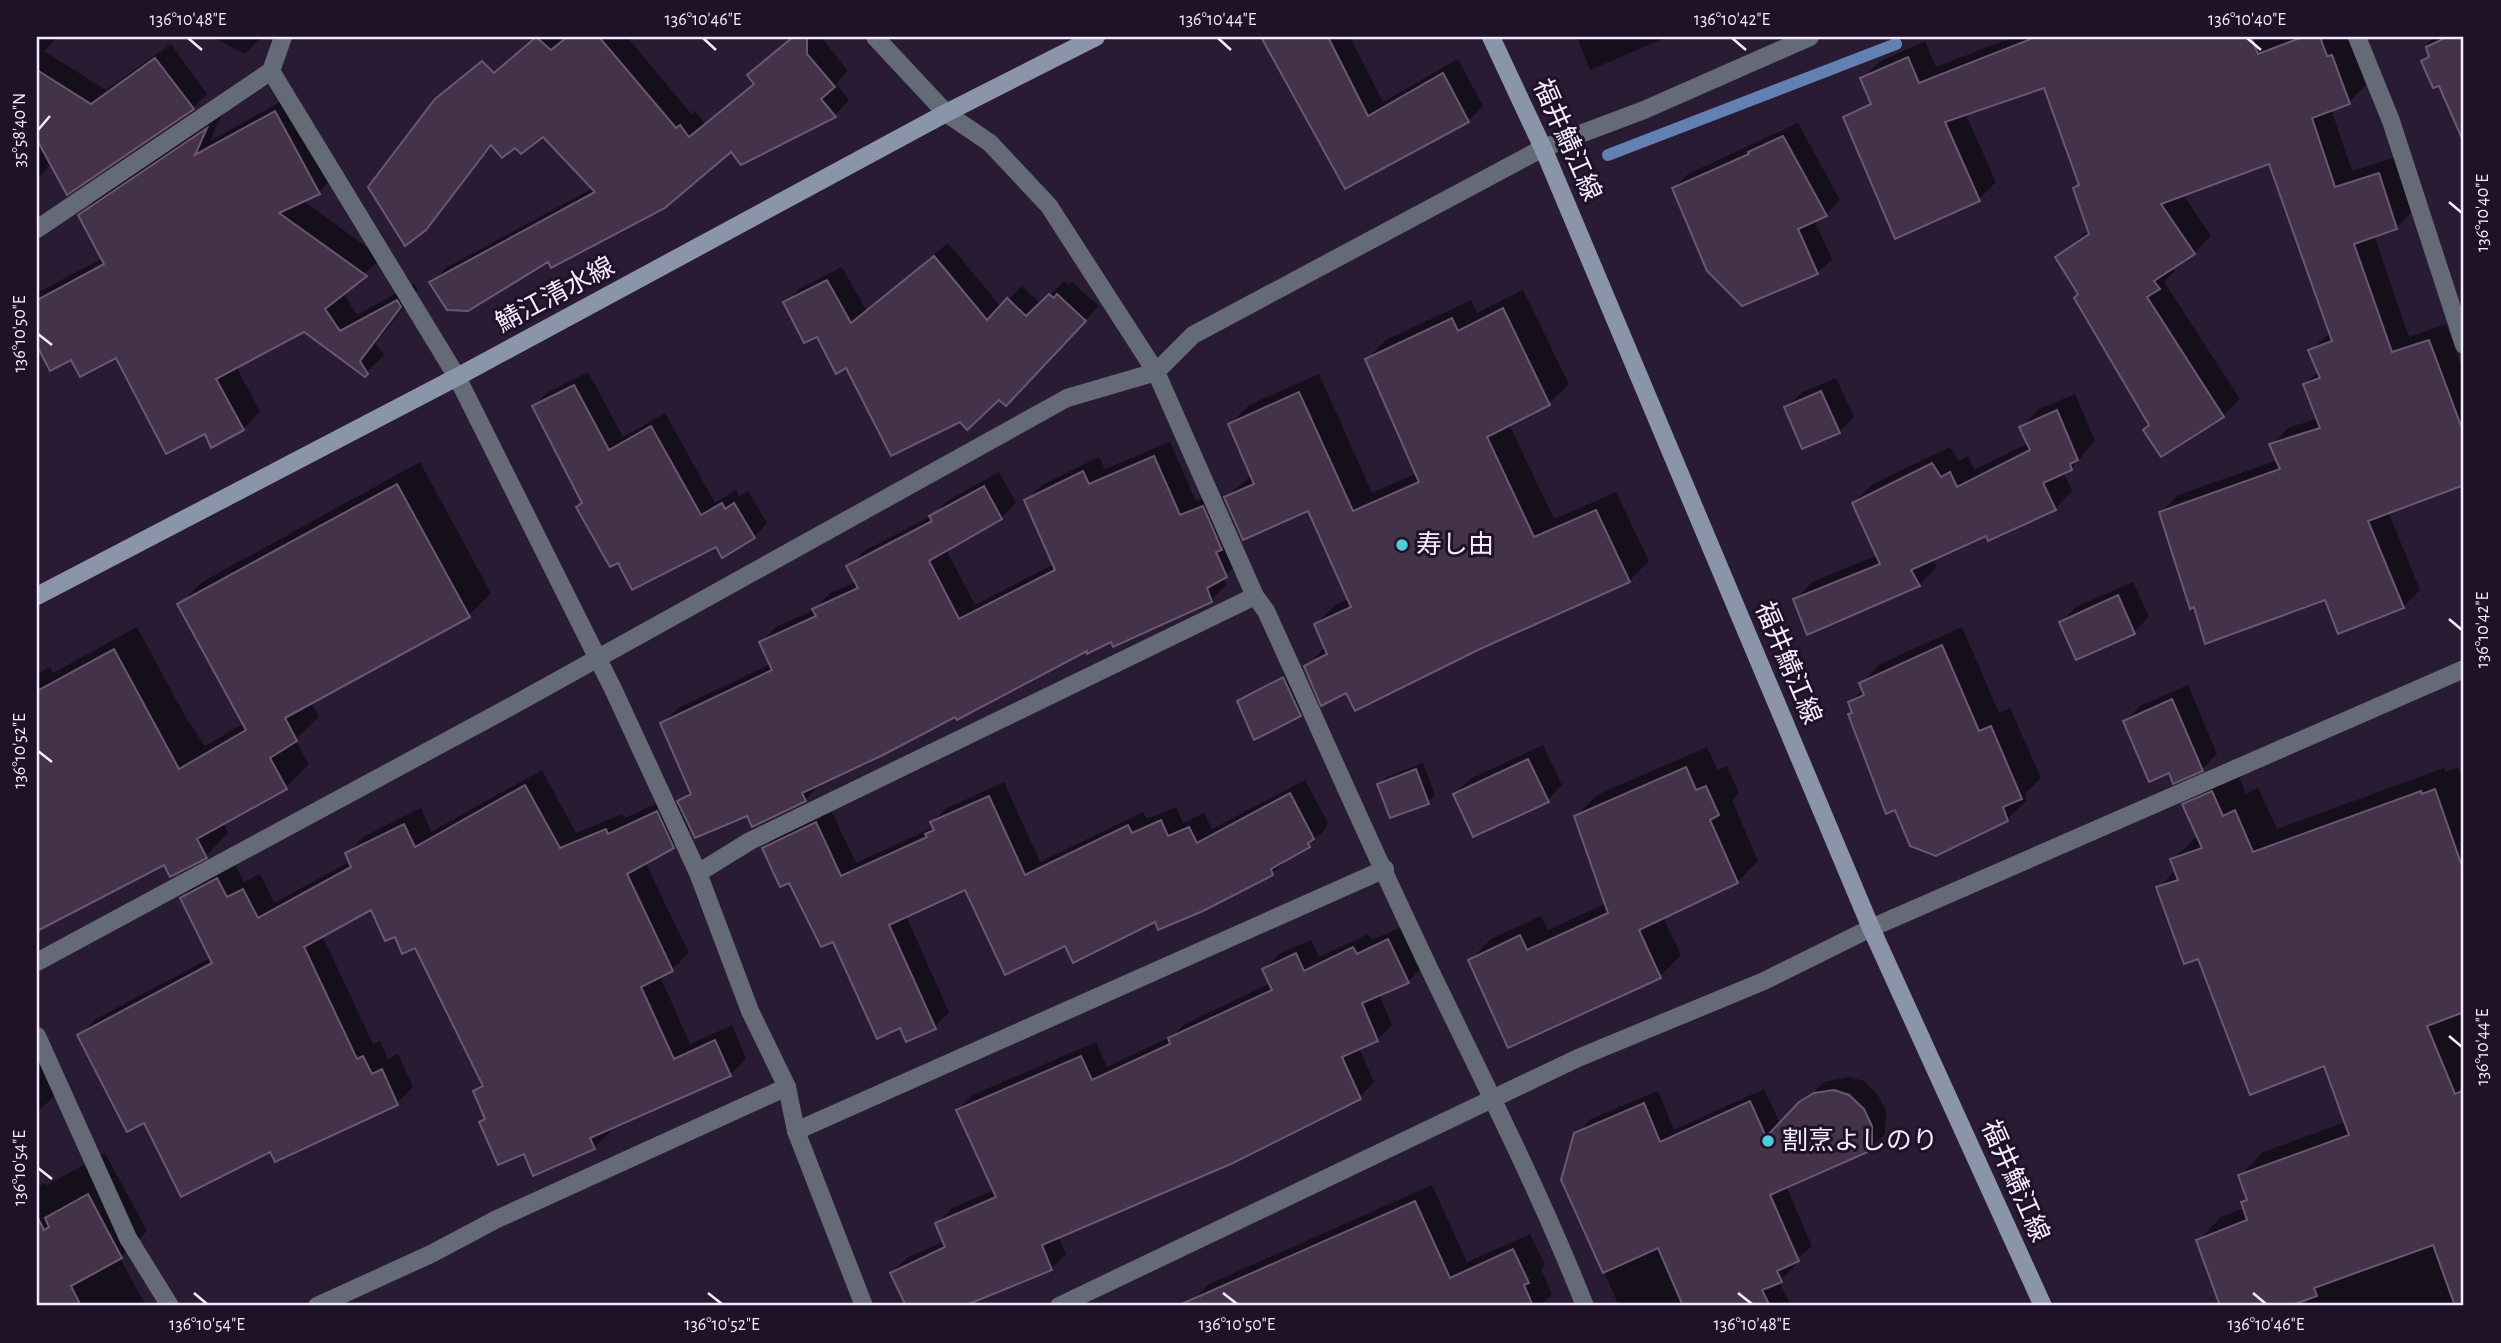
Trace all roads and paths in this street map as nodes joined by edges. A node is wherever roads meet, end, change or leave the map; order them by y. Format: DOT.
graph roads {
  1 [pos="283,37"];
  2 [pos="875,37"];
  3 [pos="1096,37"];
  4 [pos="1491,37"];
  5 [pos="1810,37"];
  6 [pos="2357,37"];
  7 [pos="271,71"];
  8 [pos="946,113"];
  9 [pos="1543,148"];
  10 [pos="37,229"];
  11 [pos="2464,345"];
  12 [pos="1156,372"];
  13 [pos="457,377"];
  14 [pos="37,596"];
  15 [pos="1255,596"];
  16 [pos="597,656"];
  17 [pos="2464,669"];
  18 [pos="1385,869"];
  19 [pos="698,873"];
  20 [pos="1871,928"];
  21 [pos="37,962"];
  22 [pos="37,1037"];
  23 [pos="786,1087"];
  24 [pos="1494,1097"];
  25 [pos="796,1131"];
  26 [pos="170,1306"];
  27 [pos="317,1306"];
  28 [pos="864,1306"];
  29 [pos="1059,1306"];
  30 [pos="1585,1306"];
  31 [pos="2043,1306"];
  1 -- 7 [label="street"];
  2 -- 8 [label="street"];
  3 -- 8 [label="main road, 鯖江清水線"];
  4 -- 9 [label="main road, 福井鯖江線"];
  5 -- 9 [label="street"];
  6 -- 11 [label="street"];
  7 -- 10 [label="street"];
  7 -- 13 [label="street"];
  8 -- 12 [label="street"];
  8 -- 13 [label="main road, 鯖江清水線"];
  9 -- 12 [label="street"];
  9 -- 20 [label="main road, 福井鯖江線"];
  12 -- 15 [label="street"];
  12 -- 16 [label="street"];
  13 -- 14 [label="main road, 鯖江清水線"];
  13 -- 16 [label="street"];
  15 -- 18 [label="street"];
  15 -- 19 [label="street"];
  16 -- 19 [label="street"];
  16 -- 21 [label="street"];
  17 -- 20 [label="street"];
  18 -- 24 [label="street"];
  18 -- 25 [label="street"];
  19 -- 23 [label="street"];
  20 -- 24 [label="street"];
  20 -- 31 [label="main road, 福井鯖江線"];
  22 -- 26 [label="street"];
  23 -- 25 [label="street"];
  23 -- 27 [label="street"];
  24 -- 29 [label="street"];
  24 -- 30 [label="street"];
  25 -- 28 [label="street"];
}
